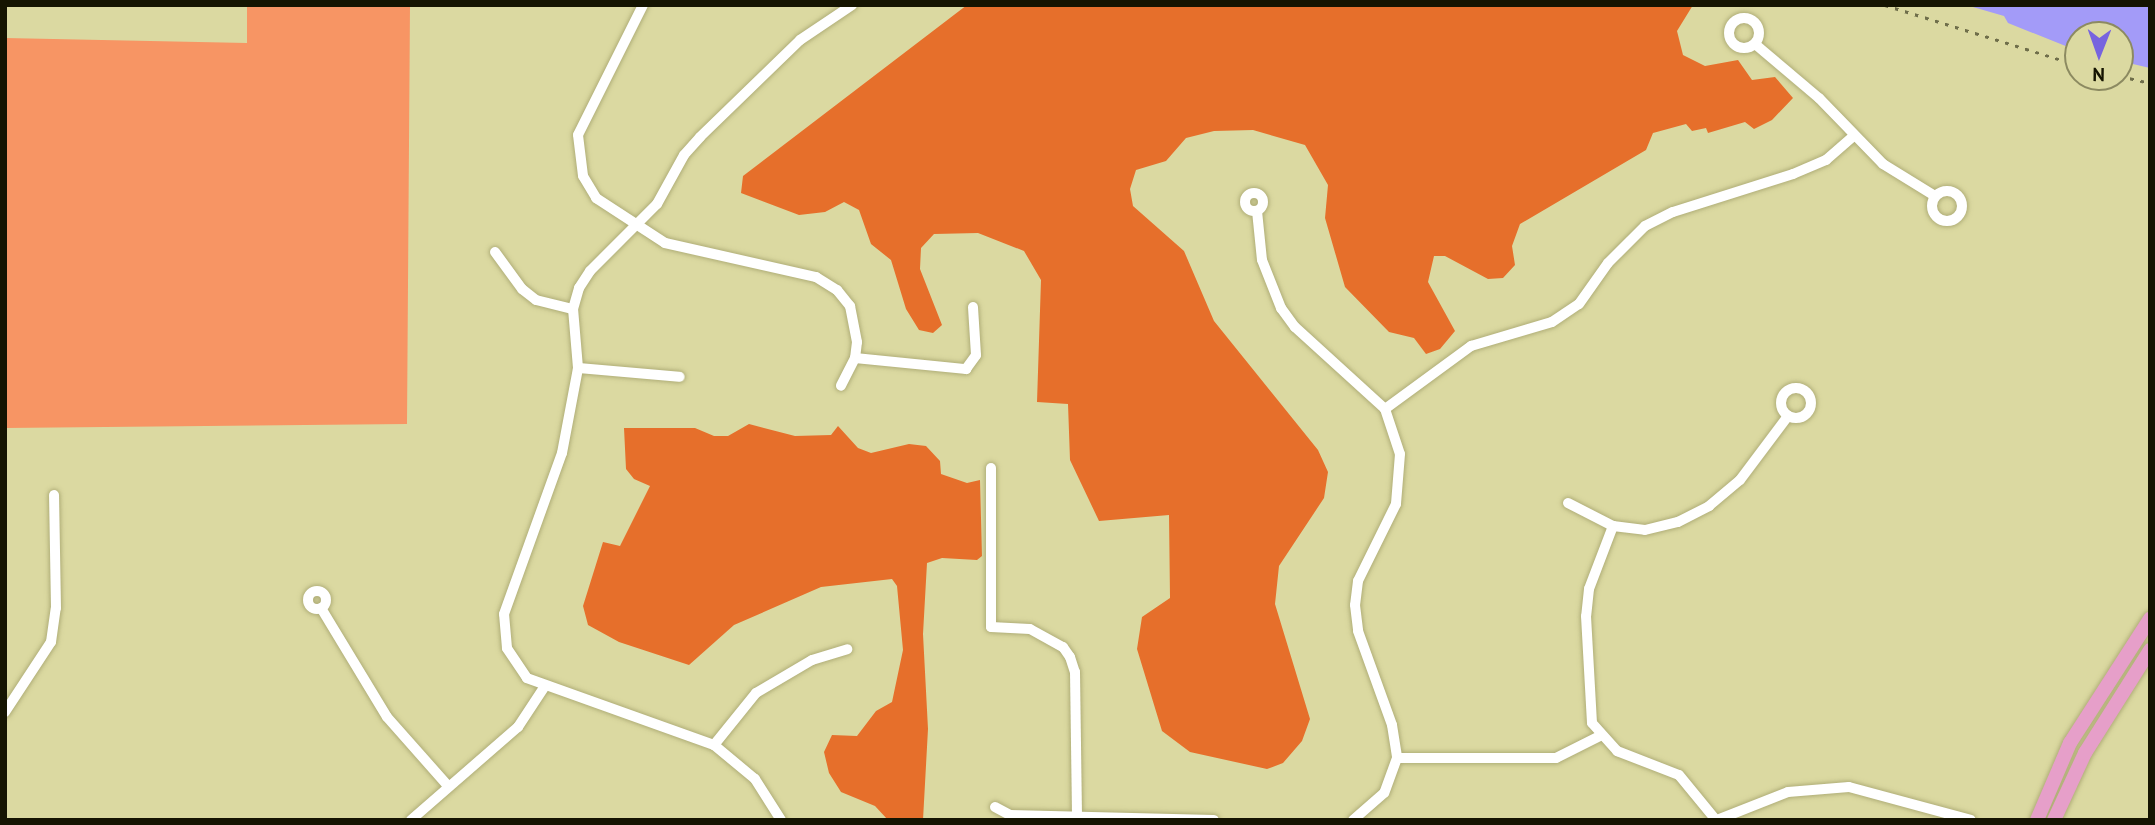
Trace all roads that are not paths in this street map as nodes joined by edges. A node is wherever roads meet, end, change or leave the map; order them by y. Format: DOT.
graph roads {
  1 [pos="643,5"];
  2 [pos="852,5"];
  3 [pos="1755,44"];
  4 [pos="1852,137"];
  5 [pos="1935,197"];
  6 [pos="1256,211"];
  7 [pos="640,223"];
  8 [pos="495,252"];
  9 [pos="973,307"];
  10 [pos="573,309"];
  11 [pos="855,358"];
  12 [pos="578,368"];
  13 [pos="680,377"];
  14 [pos="841,386"];
  15 [pos="1385,409"];
  16 [pos="1788,416"];
  17 [pos="991,468"];
  18 [pos="54,495"];
  19 [pos="1568,503"];
  20 [pos="1613,526"];
  21 [pos="321,608"];
  22 [pos="2150,619"];
  23 [pos="847,649"];
  24 [pos="2149,650"];
  25 [pos="545,686"];
  26 [pos="5,712"];
  27 [pos="1601,736"];
  28 [pos="714,745"];
  29 [pos="1397,758"];
  30 [pos="448,786"];
  31 [pos="995,807"];
  32 [pos="1077,817"];
  33 [pos="1125,819"];
  34 [pos="411,820"];
  35 [pos="780,820"];
  36 [pos="1214,820"];
  37 [pos="1353,820"];
  38 [pos="1717,820"];
  39 [pos="1971,820"];
  40 [pos="2037,820"];
  41 [pos="2054,820"];
  1 -- 7 [label="street"];
  2 -- 7 [label="street"];
  3 -- 4 [label="street"];
  4 -- 5 [label="street"];
  4 -- 15 [label="street"];
  6 -- 15 [label="street"];
  7 -- 10 [label="street"];
  7 -- 11 [label="street"];
  8 -- 10 [label="street"];
  9 -- 11 [label="street"];
  10 -- 12 [label="street"];
  11 -- 14 [label="street"];
  12 -- 13 [label="street"];
  12 -- 25 [label="street"];
  15 -- 29 [label="street"];
  16 -- 20 [label="street"];
  17 -- 32 [label="street"];
  18 -- 26 [label="street"];
  19 -- 20 [label="street"];
  20 -- 27 [label="street"];
  21 -- 30 [label="street"];
  22 -- 40 [label="main road"];
  23 -- 28 [label="street"];
  24 -- 41 [label="main road"];
  25 -- 28 [label="street"];
  25 -- 30 [label="street"];
  27 -- 29 [label="street"];
  27 -- 38 [label="street"];
  28 -- 35 [label="street"];
  29 -- 37 [label="street"];
  30 -- 34 [label="street"];
  31 -- 32 [label="street"];
  32 -- 33 [label="street"];
  33 -- 36 [label="street"];
  38 -- 39 [label="street"];
}
